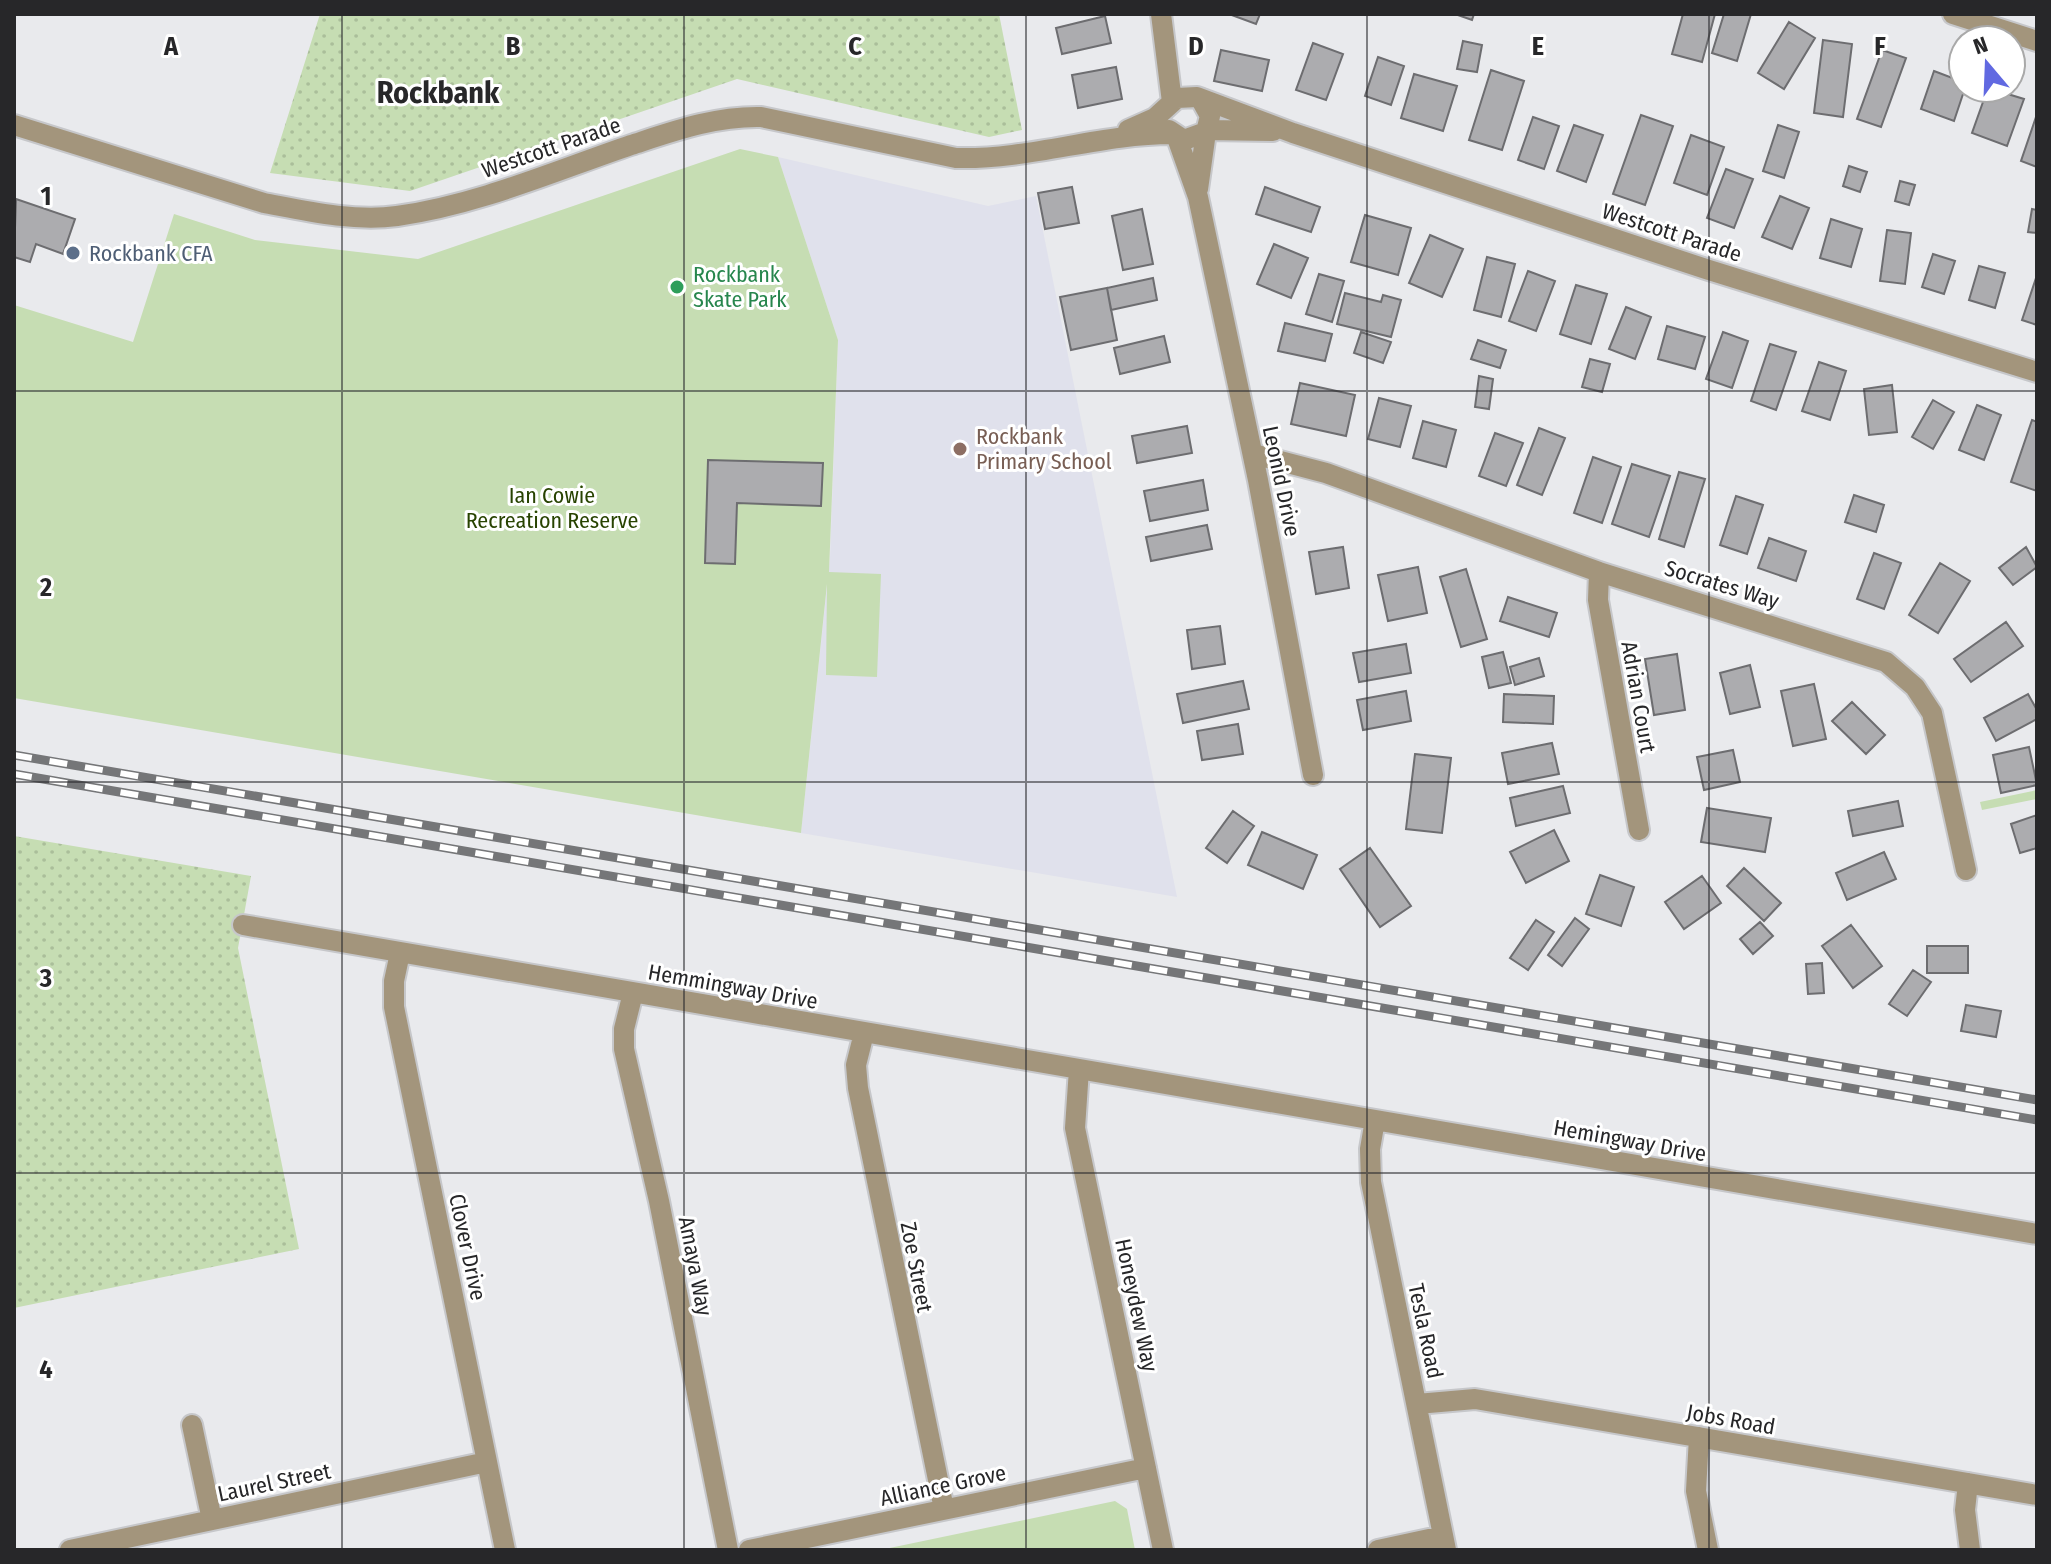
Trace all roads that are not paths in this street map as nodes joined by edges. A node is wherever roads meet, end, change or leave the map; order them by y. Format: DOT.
graph roads {
  1 [pos="1161,14"];
  2 [pos="1953,14"];
  3 [pos="2037,41"];
  4 [pos="1166,44"];
  5 [pos="1198,98"];
  6 [pos="1170,105"];
  7 [pos="14,125"];
  8 [pos="1206,131"];
  9 [pos="1293,133"];
  10 [pos="1175,136"];
  11 [pos="1109,137"];
  12 [pos="1198,197"];
  13 [pos="2037,372"];
  14 [pos="1253,454"];
  15 [pos="1326,473"];
  16 [pos="1258,480"];
  17 [pos="1599,572"];
  18 [pos="1313,775"];
  19 [pos="1639,830"];
  20 [pos="1966,870"];
  21 [pos="243,925"];
  22 [pos="400,953"];
  23 [pos="633,993"];
  24 [pos="864,1033"];
  25 [pos="1079,1069"];
  26 [pos="1215,1093"];
  27 [pos="1375,1120"];
  28 [pos="2037,1234"];
  29 [pos="1417,1404"];
  30 [pos="192,1425"];
  31 [pos="1699,1437"];
  32 [pos="487,1462"];
  33 [pos="1146,1468"];
  34 [pos="1968,1483"];
  35 [pos="2037,1495"];
  36 [pos="944,1509"];
  37 [pos="212,1520"];
  38 [pos="1444,1543"];
  39 [pos="70,1550"];
  40 [pos="505,1550"];
  41 [pos="728,1550"];
  42 [pos="749,1550"];
  43 [pos="1163,1550"];
  44 [pos="1378,1550"];
  45 [pos="1708,1550"];
  46 [pos="1970,1550"];
  1 -- 4 [label="street"];
  2 -- 3 [label="street"];
  4 -- 5 [label="street"];
  4 -- 6 [label="street"];
  5 -- 6 [label="street"];
  5 -- 8 [label="street"];
  5 -- 9 [label="street, Westcott Parade"];
  6 -- 10 [label="street"];
  6 -- 11 [label="street, Westcott Parade"];
  7 -- 11 [label="street, Westcott Parade"];
  8 -- 9 [label="street, Westcott Parade"];
  8 -- 10 [label="street"];
  8 -- 12 [label="street, Leonid Drive"];
  9 -- 13 [label="street, Westcott Parade"];
  10 -- 11 [label="street, Westcott Parade"];
  10 -- 12 [label="street, Leonid Drive"];
  12 -- 14 [label="street, Leonid Drive"];
  14 -- 15 [label="street, Socrates Way"];
  14 -- 16 [label="street, Leonid Drive"];
  15 -- 16 [label="street, Socrates Way"];
  15 -- 17 [label="street, Socrates Way"];
  16 -- 18 [label="street, Leonid Drive"];
  17 -- 19 [label="street, Adrian Court"];
  17 -- 20 [label="street, Socrates Way"];
  21 -- 22 [label="street, Hemmingway Drive"];
  22 -- 23 [label="street, Hemmingway Drive"];
  22 -- 32 [label="street, Clover Drive"];
  23 -- 24 [label="street, Hemmingway Drive"];
  23 -- 41 [label="street, Amaya Way"];
  24 -- 25 [label="street, Hemmingway Drive"];
  24 -- 36 [label="street, Zoe Street"];
  25 -- 26 [label="street, Hemmingway Drive"];
  25 -- 33 [label="street, Honeydew Way"];
  26 -- 27 [label="street, Hemingway Drive"];
  27 -- 28 [label="street, Hemingway Drive"];
  27 -- 29 [label="street, Tesla Road"];
  29 -- 31 [label="street, Jobs Road"];
  29 -- 38 [label="street, Tesla Road"];
  30 -- 37 [label="street"];
  31 -- 34 [label="street, Jobs Road"];
  31 -- 45 [label="street"];
  32 -- 37 [label="street, Laurel Street"];
  32 -- 40 [label="street, Clover Drive"];
  33 -- 36 [label="street, Alliance Grove"];
  33 -- 43 [label="street, Honeydew Way"];
  34 -- 35 [label="street, Jobs Road"];
  34 -- 46 [label="street"];
  36 -- 42 [label="street, Alliance Grove"];
  37 -- 39 [label="street, Laurel Street"];
  38 -- 44 [label="street"];
}
